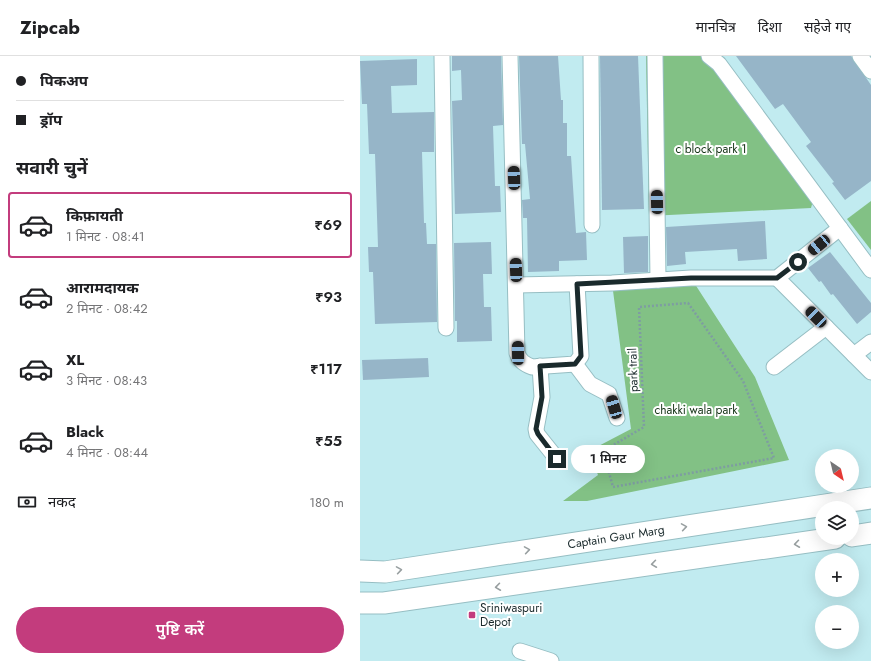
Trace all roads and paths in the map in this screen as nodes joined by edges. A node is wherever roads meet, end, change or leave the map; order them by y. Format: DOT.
graph roads {
  1 [pos="442,56"];
  2 [pos="510,56"];
  3 [pos="591,56"];
  4 [pos="655,56"];
  5 [pos="709,56"];
  6 [pos="860,56"];
  7 [pos="871,71"];
  8 [pos="592,225"];
  9 [pos="840,228"];
  10 [pos="871,270"];
  11 [pos="777,278"];
  12 [pos="658,280"];
  13 [pos="577,284"];
  14 [pos="516,285"];
  15 [pos="826,327"];
  16 [pos="446,328"];
  17 [pos="871,342"];
  18 [pos="854,355"];
  19 [pos="575,364"];
  20 [pos="540,366"];
  21 [pos="774,367"];
  22 [pos="871,372"];
  23 [pos="617,418"];
  24 [pos="768,444"];
  25 [pos="557,459"];
  26 [pos="871,498"];
  27 [pos="871,533"];
  28 [pos="859,535"];
  29 [pos="815,541"];
  30 [pos="360,571"];
  31 [pos="360,603"];
  32 [pos="520,651"];
  33 [pos="551,661"];
  1 -- 16 [label="street"];
  2 -- 14 [label="street"];
  3 -- 8 [label="street"];
  4 -- 12 [label="street"];
  5 -- 9 [label="street"];
  6 -- 7 [label="street"];
  9 -- 10 [label="street"];
  9 -- 11 [label="street"];
  11 -- 12 [label="street"];
  11 -- 15 [label="street"];
  12 -- 13 [label="street"];
  13 -- 14 [label="street"];
  13 -- 19 [label="street"];
  14 -- 20 [label="street"];
  15 -- 18 [label="street"];
  15 -- 21 [label="street"];
  17 -- 18 [label="street"];
  18 -- 22 [label="street"];
  19 -- 20 [label="street"];
  19 -- 23 [label="street"];
  20 -- 25 [label="street"];
  24 -- 24 [label="path, park trail"];
  30 -- 26 [label="main road, Captain Gaur Marg, one-way"];
  27 -- 28 [label="main road"];
  29 -- 31 [label="main road, one-way"];
  32 -- 33 [label="street"];
}
